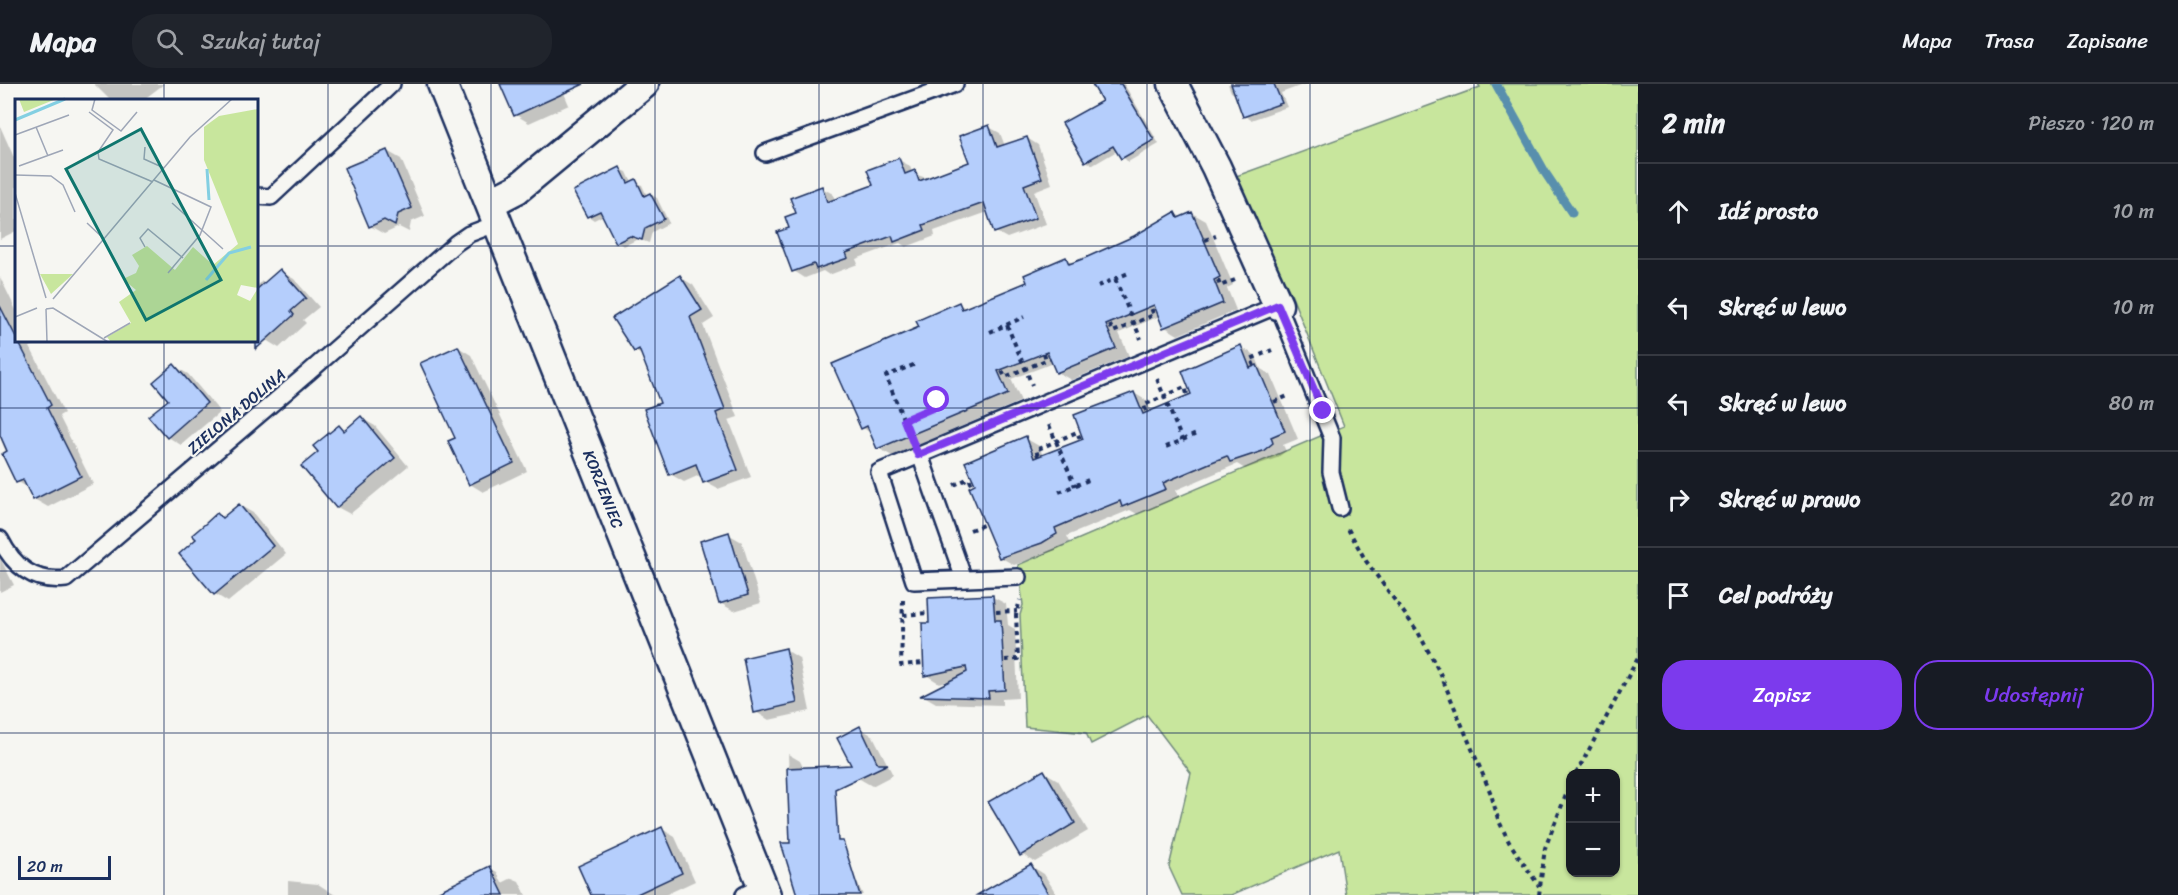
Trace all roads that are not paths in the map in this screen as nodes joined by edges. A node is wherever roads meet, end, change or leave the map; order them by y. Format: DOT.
graph roads {
  1 [pos="392,84"];
  2 [pos="442,84"];
  3 [pos="644,84"];
  4 [pos="955,84"];
  5 [pos="1173,84"];
  6 [pos="765,153"];
  7 [pos="258,196"];
  8 [pos="494,213"];
  9 [pos="1278,305"];
  10 [pos="919,455"];
  11 [pos="1340,508"];
  12 [pos="0,539"];
  13 [pos="1018,576"];
  14 [pos="964,579"];
  15 [pos="757,892"];
  1 -- 7 [label="lane"];
  2 -- 8 [label="street, KORZENIEC"];
  3 -- 8 [label="street"];
  4 -- 6 [label="lane"];
  5 -- 9 [label="street"];
  8 -- 12 [label="lane, ZIELONA DOLINA"];
  8 -- 15 [label="street, KORZENIEC"];
  9 -- 10 [label="lane"];
  9 -- 11 [label="lane"];
  10 -- 14 [label="lane"];
  10 -- 14 [label="lane"];
  13 -- 14 [label="lane"];
}
